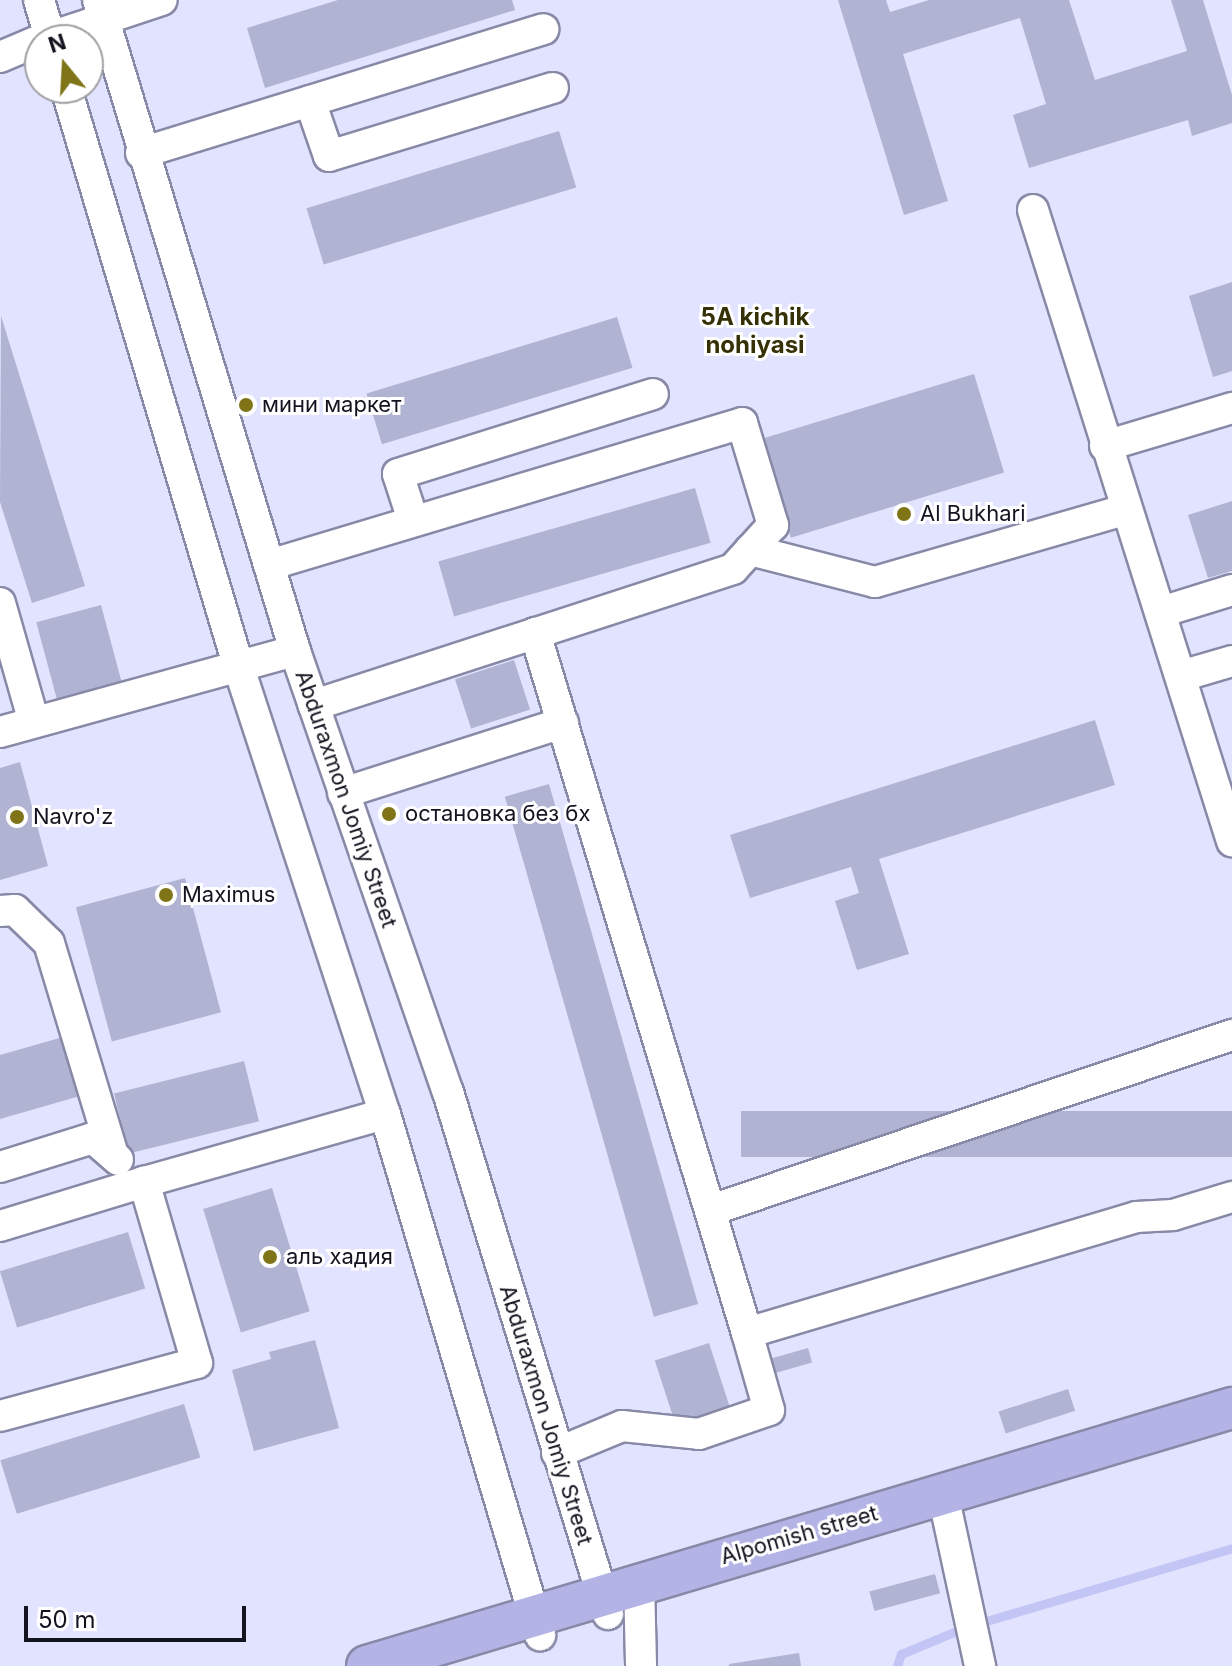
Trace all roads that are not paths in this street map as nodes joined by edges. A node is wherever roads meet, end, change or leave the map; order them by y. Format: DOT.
graph roads {
  1 [pos="39,0"];
  2 [pos="162,0"];
  3 [pos="101,9"];
  4 [pos="43,24"];
  5 [pos="74,24"];
  6 [pos="543,29"];
  7 [pos="24,48"];
  8 [pos="0,57"];
  9 [pos="553,88"];
  10 [pos="310,101"];
  11 [pos="71,104"];
  12 [pos="141,153"];
  13 [pos="1033,210"];
  14 [pos="653,394"];
  15 [pos="1232,408"];
  16 [pos="1105,446"];
  17 [pos="1125,510"];
  18 [pos="413,520"];
  19 [pos="750,550"];
  20 [pos="269,565"];
  21 [pos="1232,590"];
  22 [pos="0,603"];
  23 [pos="1161,612"];
  24 [pos="535,633"];
  25 [pos="295,651"];
  26 [pos="1232,661"];
  27 [pos="239,668"];
  28 [pos="1181,676"];
  29 [pos="314,705"];
  30 [pos="34,722"];
  31 [pos="563,723"];
  32 [pos="0,732"];
  33 [pos="343,793"];
  34 [pos="1232,838"];
  35 [pos="0,911"];
  36 [pos="1232,1035"];
  37 [pos="385,1114"];
  38 [pos="113,1155"];
  39 [pos="0,1167"];
  40 [pos="144,1182"];
  41 [pos="1232,1197"];
  42 [pos="711,1210"];
  43 [pos="0,1226"];
  44 [pos="747,1333"];
  45 [pos="1232,1408"];
  46 [pos="0,1416"];
  47 [pos="1232,1429"];
  48 [pos="557,1453"];
  49 [pos="947,1513"];
  50 [pos="622,1599"];
  51 [pos="537,1625"];
  52 [pos="367,1666"];
  53 [pos="444,1666"];
  54 [pos="641,1666"];
  55 [pos="980,1666"];
  1 -- 4 [label="street"];
  2 -- 3 [label="street"];
  3 -- 5 [label="street"];
  3 -- 12 [label="street, Abduraxmon Jomiy Street"];
  6 -- 10 [label="street"];
  7 -- 8 [label="street"];
  9 -- 10 [label="street"];
  10 -- 12 [label="street"];
  11 -- 27 [label="street"];
  12 -- 20 [label="street, Abduraxmon Jomiy Street"];
  13 -- 16 [label="street"];
  14 -- 18 [label="street"];
  15 -- 16 [label="street"];
  16 -- 17 [label="street"];
  17 -- 19 [label="street"];
  17 -- 23 [label="street"];
  18 -- 19 [label="street"];
  18 -- 20 [label="street"];
  19 -- 24 [label="street"];
  20 -- 25 [label="street, Abduraxmon Jomiy Street"];
  21 -- 23 [label="street"];
  22 -- 30 [label="street"];
  23 -- 28 [label="street"];
  24 -- 29 [label="street"];
  24 -- 31 [label="street"];
  25 -- 27 [label="street"];
  25 -- 29 [label="street, Abduraxmon Jomiy Street"];
  26 -- 28 [label="street"];
  27 -- 30 [label="street"];
  27 -- 37 [label="street"];
  28 -- 34 [label="street"];
  29 -- 33 [label="street, Abduraxmon Jomiy Street"];
  30 -- 32 [label="street"];
  31 -- 33 [label="street"];
  31 -- 42 [label="street"];
  33 -- 48 [label="street, Abduraxmon Jomiy Street"];
  35 -- 38 [label="street"];
  36 -- 42 [label="street"];
  37 -- 40 [label="street"];
  37 -- 51 [label="street"];
  38 -- 39 [label="street"];
  38 -- 40 [label="street"];
  40 -- 43 [label="street"];
  40 -- 46 [label="street"];
  41 -- 44 [label="street"];
  42 -- 44 [label="street"];
  44 -- 48 [label="street"];
  45 -- 50 [label="main road, Alpomish street"];
  47 -- 49 [label="main road, Alpomish street"];
  48 -- 50 [label="street, Abduraxmon Jomiy Street"];
  49 -- 50 [label="main road, Alpomish street"];
  49 -- 55 [label="street"];
  50 -- 51 [label="main road, Alpomish street"];
  50 -- 54 [label="street, Abduraxmon Jomiy Street"];
  51 -- 52 [label="main road, Alpomish street"];
  51 -- 53 [label="main road, Alpomish street"];
}
